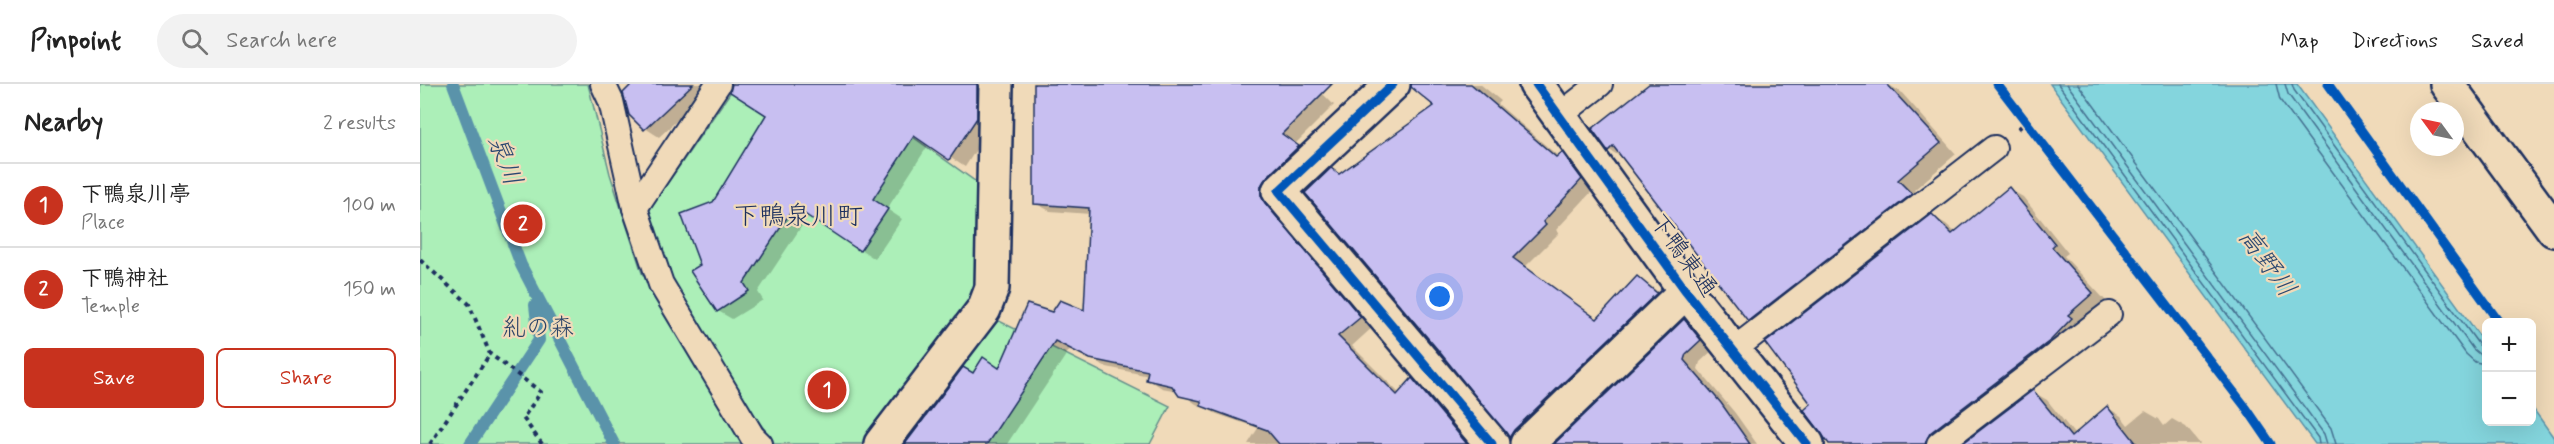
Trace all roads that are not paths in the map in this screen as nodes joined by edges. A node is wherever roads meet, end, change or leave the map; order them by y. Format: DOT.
graph roads {
  1 [pos="603,84"];
  2 [pos="718,84"];
  3 [pos="996,84"];
  4 [pos="1393,84"];
  5 [pos="1536,84"];
  6 [pos="1600,84"];
  7 [pos="2447,84"];
  8 [pos="1559,116"];
  9 [pos="1994,148"];
  10 [pos="634,208"];
  11 [pos="2554,230"];
  12 [pos="1686,291"];
  13 [pos="2109,314"];
  14 [pos="1732,351"];
  15 [pos="760,444"];
  16 [pos="882,444"];
  17 [pos="1492,444"];
  18 [pos="1527,444"];
  19 [pos="1807,444"];
  20 [pos="1939,444"];
  1 -- 10 [label="lane"];
  2 -- 10 [label="lane"];
  3 -- 16 [label="street"];
  4 -- 17 [label="street"];
  5 -- 8 [label="street, 下鴨東通"];
  6 -- 8 [label="lane"];
  7 -- 11 [label="street"];
  8 -- 12 [label="street, 下鴨東通"];
  9 -- 14 [label="lane"];
  10 -- 15 [label="lane"];
  12 -- 14 [label="street, 下鴨東通"];
  12 -- 18 [label="street"];
  13 -- 20 [label="lane"];
  14 -- 19 [label="street, 下鴨東通"];
}
